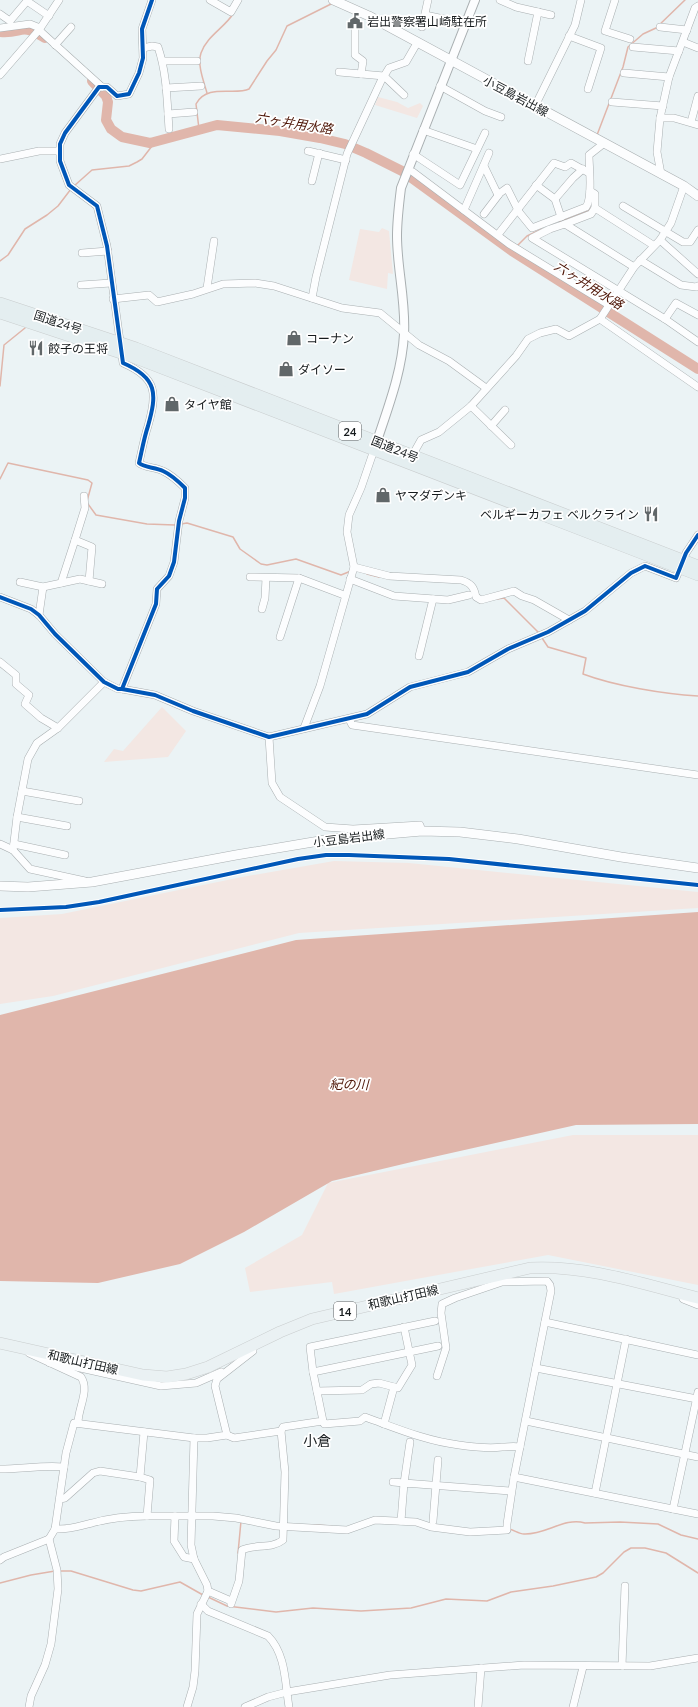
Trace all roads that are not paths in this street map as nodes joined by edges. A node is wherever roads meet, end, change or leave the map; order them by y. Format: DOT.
graph roads {
  1 [pos="27,0"];
  2 [pos="59,0"];
  3 [pos="152,0"];
  4 [pos="210,0"];
  5 [pos="238,0"];
  6 [pos="333,0"];
  7 [pos="428,0"];
  8 [pos="475,0"];
  9 [pos="500,0"];
  10 [pos="581,0"];
  11 [pos="615,0"];
  12 [pos="698,6"];
  13 [pos="538,12"];
  14 [pos="0,14"];
  15 [pos="424,15"];
  16 [pos="551,15"];
  17 [pos="49,16"];
  18 [pos="695,18"];
  19 [pos="444,19"];
  20 [pos="355,27"];
  21 [pos="422,27"];
  22 [pos="660,27"];
  23 [pos="0,28"];
  24 [pos="71,28"];
  25 [pos="687,30"];
  26 [pos="38,31"];
  27 [pos="569,36"];
  28 [pos="630,39"];
  29 [pos="683,42"];
  30 [pos="417,44"];
  31 [pos="55,45"];
  32 [pos="633,47"];
  33 [pos="142,48"];
  34 [pos="698,48"];
  35 [pos="679,52"];
  36 [pos="163,61"];
  37 [pos="196,61"];
  38 [pos="450,61"];
  39 [pos="528,61"];
  40 [pos="339,72"];
  41 [pos="624,73"];
  42 [pos="361,74"];
  43 [pos="0,75"];
  44 [pos="384,76"];
  45 [pos="670,77"];
  46 [pos="201,86"];
  47 [pos="440,86"];
  48 [pos="102,87"];
  49 [pos="166,88"];
  50 [pos="588,89"];
  51 [pos="404,95"];
  52 [pos="698,96"];
  53 [pos="612,102"];
  54 [pos="535,106"];
  55 [pos="663,106"];
  56 [pos="194,112"];
  57 [pos="168,114"];
  58 [pos="500,117"];
  59 [pos="660,118"];
  60 [pos="695,124"];
  61 [pos="169,129"];
  62 [pos="423,130"];
  63 [pos="485,133"];
  64 [pos="603,144"];
  65 [pos="477,149"];
  66 [pos="59,151"];
  67 [pos="308,151"];
  68 [pos="319,153"];
  69 [pos="413,154"];
  70 [pos="489,154"];
  71 [pos="346,157"];
  72 [pos="0,159"];
  73 [pos="484,166"];
  74 [pos="586,171"];
  75 [pos="413,172"];
  76 [pos="661,174"];
  77 [pos="312,181"];
  78 [pos="536,185"];
  79 [pos="684,186"];
  80 [pos="590,191"];
  81 [pos="498,195"];
  82 [pos="698,196"];
  83 [pos="555,199"];
  84 [pos="623,206"];
  85 [pos="518,208"];
  86 [pos="595,208"];
  87 [pos="464,210"];
  88 [pos="484,214"];
  89 [pos="561,217"];
  90 [pos="565,224"];
  91 [pos="698,230"];
  92 [pos="666,231"];
  93 [pos="500,232"];
  94 [pos="660,240"];
  95 [pos="214,241"];
  96 [pos="653,245"];
  97 [pos="108,251"];
  98 [pos="82,253"];
  99 [pos="640,260"];
  100 [pos="634,267"];
  101 [pos="698,274"];
  102 [pos="111,283"];
  103 [pos="82,285"];
  104 [pos="698,286"];
  105 [pos="207,288"];
  106 [pos="618,292"];
  107 [pos="312,298"];
  108 [pos="113,299"];
  109 [pos="0,303"];
  110 [pos="608,306"];
  111 [pos="0,313"];
  112 [pos="698,315"];
  113 [pos="600,318"];
  114 [pos="665,319"];
  115 [pos="404,334"];
  116 [pos="698,342"];
  117 [pos="121,347"];
  118 [pos="698,387"];
  119 [pos="486,388"];
  120 [pos="471,406"];
  121 [pos="506,410"];
  122 [pos="491,426"];
  123 [pos="511,445"];
  124 [pos="376,446"];
  125 [pos="412,456"];
  126 [pos="84,496"];
  127 [pos="698,535"];
  128 [pos="75,540"];
  129 [pos="681,564"];
  130 [pos="354,566"];
  131 [pos="698,566"];
  132 [pos="698,575"];
  133 [pos="250,576"];
  134 [pos="266,578"];
  135 [pos="299,578"];
  136 [pos="350,579"];
  137 [pos="89,581"];
  138 [pos="20,582"];
  139 [pos="61,582"];
  140 [pos="102,584"];
  141 [pos="43,587"];
  142 [pos="344,595"];
  143 [pos="469,595"];
  144 [pos="0,597"];
  145 [pos="433,599"];
  146 [pos="262,609"];
  147 [pos="39,615"];
  148 [pos="568,620"];
  149 [pos="280,637"];
  150 [pos="419,656"];
  151 [pos="0,662"];
  152 [pos="104,682"];
  153 [pos="122,689"];
  154 [pos="349,719"];
  155 [pos="58,728"];
  156 [pos="304,728"];
  157 [pos="269,737"];
  158 [pos="698,776"];
  159 [pos="22,791"];
  160 [pos="79,801"];
  161 [pos="17,817"];
  162 [pos="67,826"];
  163 [pos="422,832"];
  164 [pos="0,844"];
  165 [pos="14,847"];
  166 [pos="65,855"];
  167 [pos="698,868"];
  168 [pos="92,882"];
  169 [pos="0,886"];
  170 [pos="501,1278"];
  171 [pos="682,1294"];
  172 [pos="698,1298"];
  173 [pos="698,1305"];
  174 [pos="435,1321"];
  175 [pos="545,1322"];
  176 [pos="404,1327"];
  177 [pos="626,1339"];
  178 [pos="0,1343"];
  179 [pos="252,1346"];
  180 [pos="438,1346"];
  181 [pos="28,1349"];
  182 [pos="410,1353"];
  183 [pos="698,1355"];
  184 [pos="50,1363"];
  185 [pos="536,1368"];
  186 [pos="225,1371"];
  187 [pos="313,1372"];
  188 [pos="437,1376"];
  189 [pos="617,1384"];
  190 [pos="394,1387"];
  191 [pos="317,1391"];
  192 [pos="697,1396"];
  193 [pos="526,1421"];
  194 [pos="323,1422"];
  195 [pos="78,1423"];
  196 [pos="384,1424"];
  197 [pos="281,1431"];
  198 [pos="144,1432"];
  199 [pos="227,1435"];
  200 [pos="194,1438"];
  201 [pos="606,1438"];
  202 [pos="410,1442"];
  203 [pos="520,1447"];
  204 [pos="685,1454"];
  205 [pos="698,1457"];
  206 [pos="438,1460"];
  207 [pos="64,1467"];
  208 [pos="0,1469"];
  209 [pos="140,1476"];
  210 [pos="514,1476"];
  211 [pos="393,1482"];
  212 [pos="404,1483"];
  213 [pos="436,1485"];
  214 [pos="511,1491"];
  215 [pos="594,1493"];
  216 [pos="60,1499"];
  217 [pos="674,1509"];
  218 [pos="698,1514"];
  219 [pos="147,1516"];
  220 [pos="175,1516"];
  221 [pos="192,1517"];
  222 [pos="401,1520"];
  223 [pos="433,1521"];
  224 [pos="283,1526"];
  225 [pos="55,1529"];
  226 [pos="49,1539"];
  227 [pos="0,1560"];
  228 [pos="194,1560"];
  229 [pos="625,1586"];
  230 [pos="207,1592"];
  231 [pos="202,1603"];
  232 [pos="698,1658"];
  233 [pos="622,1666"];
  234 [pos="583,1667"];
  235 [pos="481,1668"];
  236 [pos="287,1692"];
  237 [pos="29,1707"];
  238 [pos="187,1707"];
  239 [pos="245,1707"];
  240 [pos="289,1707"];
  241 [pos="478,1707"];
  242 [pos="573,1707"];
  1 -- 14 [label="street"];
  1 -- 17 [label="street"];
  2 -- 17 [label="street"];
  3 -- 33 [label="street"];
  4 -- 5 [label="street"];
  6 -- 30 [label="main road, 小豆島岩出線"];
  7 -- 15 [label="street"];
  8 -- 38 [label="street"];
  9 -- 13 [label="street"];
  10 -- 27 [label="street"];
  11 -- 28 [label="street"];
  12 -- 18 [label="street"];
  13 -- 16 [label="street"];
  13 -- 39 [label="street"];
  15 -- 19 [label="street"];
  15 -- 21 [label="street"];
  17 -- 26 [label="street"];
  18 -- 25 [label="street"];
  20 -- 42 [label="street"];
  22 -- 25 [label="street"];
  23 -- 26 [label="street"];
  24 -- 31 [label="street"];
  25 -- 29 [label="street"];
  26 -- 31 [label="street"];
  26 -- 43 [label="street"];
  27 -- 50 [label="street"];
  27 -- 54 [label="street"];
  29 -- 34 [label="street"];
  29 -- 35 [label="street"];
  30 -- 38 [label="main road, 小豆島岩出線"];
  30 -- 44 [label="street"];
  31 -- 48 [label="street"];
  32 -- 35 [label="street"];
  33 -- 36 [label="street"];
  33 -- 48 [label="street"];
  35 -- 45 [label="street"];
  36 -- 37 [label="street"];
  36 -- 49 [label="street"];
  38 -- 47 [label="street"];
  38 -- 54 [label="main road, 小豆島岩出線"];
  40 -- 42 [label="street"];
  41 -- 45 [label="street"];
  42 -- 44 [label="street"];
  44 -- 51 [label="street"];
  44 -- 71 [label="street"];
  45 -- 55 [label="street"];
  46 -- 49 [label="street"];
  47 -- 58 [label="street"];
  47 -- 62 [label="street"];
  48 -- 66 [label="street"];
  49 -- 57 [label="street"];
  52 -- 60 [label="street"];
  53 -- 55 [label="street"];
  54 -- 64 [label="main road, 小豆島岩出線"];
  55 -- 59 [label="street"];
  56 -- 57 [label="street"];
  57 -- 61 [label="street"];
  59 -- 60 [label="street"];
  59 -- 76 [label="street"];
  62 -- 65 [label="street"];
  62 -- 69 [label="street"];
  63 -- 65 [label="street"];
  64 -- 74 [label="street"];
  64 -- 76 [label="main road, 小豆島岩出線"];
  65 -- 69 [label="street"];
  66 -- 72 [label="street"];
  66 -- 97 [label="street"];
  67 -- 68 [label="street"];
  68 -- 71 [label="street"];
  68 -- 77 [label="street"];
  69 -- 115 [label="street"];
  70 -- 73 [label="street"];
  71 -- 107 [label="street"];
  73 -- 81 [label="street"];
  73 -- 87 [label="street"];
  74 -- 78 [label="street"];
  74 -- 80 [label="street"];
  74 -- 83 [label="street"];
  75 -- 87 [label="street"];
  76 -- 79 [label="main road, 小豆島岩出線"];
  78 -- 83 [label="street"];
  78 -- 85 [label="street"];
  79 -- 82 [label="main road, 小豆島岩出線"];
  79 -- 92 [label="street"];
  80 -- 86 [label="street"];
  80 -- 89 [label="street"];
  81 -- 85 [label="street"];
  81 -- 88 [label="street"];
  83 -- 89 [label="street"];
  84 -- 92 [label="street"];
  85 -- 89 [label="street"];
  85 -- 93 [label="street"];
  86 -- 90 [label="street"];
  86 -- 96 [label="street"];
  87 -- 110 [label="street"];
  90 -- 100 [label="street"];
  90 -- 106 [label="street"];
  91 -- 92 [label="street"];
  92 -- 94 [label="street"];
  94 -- 96 [label="street"];
  94 -- 101 [label="street"];
  95 -- 105 [label="street"];
  96 -- 99 [label="street"];
  97 -- 98 [label="street"];
  97 -- 102 [label="street"];
  99 -- 100 [label="street"];
  99 -- 104 [label="street"];
  100 -- 106 [label="street"];
  102 -- 103 [label="street"];
  102 -- 108 [label="street"];
  105 -- 107 [label="street"];
  105 -- 108 [label="street"];
  106 -- 110 [label="street"];
  106 -- 114 [label="street"];
  107 -- 115 [label="street"];
  108 -- 117 [label="street"];
  109 -- 117 [label="highway, 国道24号 / 24"];
  110 -- 113 [label="street"];
  111 -- 117 [label="highway, 国道24号 / 24"];
  112 -- 114 [label="street"];
  113 -- 118 [label="street"];
  113 -- 119 [label="street"];
  114 -- 116 [label="street"];
  115 -- 119 [label="street"];
  115 -- 124 [label="street"];
  117 -- 124 [label="highway, 国道24号 / 24"];
  117 -- 153 [label="street"];
  119 -- 120 [label="street"];
  120 -- 122 [label="street"];
  120 -- 125 [label="street"];
  121 -- 122 [label="street"];
  122 -- 123 [label="street"];
  124 -- 125 [label="highway, 国道24号 / 24"];
  124 -- 129 [label="highway, 国道24号 / 24"];
  124 -- 130 [label="street"];
  125 -- 129 [label="highway, 国道24号 / 24"];
  126 -- 128 [label="street"];
  127 -- 129 [label="street"];
  128 -- 137 [label="street"];
  128 -- 139 [label="street"];
  129 -- 131 [label="highway, 国道24号 / 24"];
  129 -- 132 [label="highway, 国道24号 / 24"];
  129 -- 148 [label="street"];
  130 -- 136 [label="street"];
  130 -- 148 [label="street"];
  133 -- 134 [label="street"];
  134 -- 135 [label="street"];
  134 -- 146 [label="street"];
  135 -- 142 [label="street"];
  135 -- 149 [label="street"];
  136 -- 142 [label="street"];
  136 -- 145 [label="street"];
  137 -- 139 [label="street"];
  137 -- 140 [label="street"];
  138 -- 141 [label="street"];
  139 -- 141 [label="street"];
  141 -- 147 [label="street"];
  142 -- 156 [label="street"];
  143 -- 145 [label="street"];
  144 -- 147 [label="street"];
  145 -- 150 [label="street"];
  147 -- 152 [label="street"];
  148 -- 154 [label="street"];
  151 -- 155 [label="street"];
  152 -- 153 [label="street"];
  152 -- 155 [label="street"];
  153 -- 157 [label="street"];
  154 -- 156 [label="street"];
  154 -- 158 [label="street"];
  155 -- 159 [label="street"];
  156 -- 157 [label="street"];
  157 -- 163 [label="street"];
  159 -- 160 [label="street"];
  159 -- 161 [label="street"];
  161 -- 162 [label="street"];
  161 -- 165 [label="street"];
  163 -- 167 [label="main road, 小豆島岩出線"];
  163 -- 168 [label="main road, 小豆島岩出線"];
  164 -- 165 [label="street"];
  165 -- 166 [label="street"];
  165 -- 168 [label="street"];
  168 -- 169 [label="main road, 小豆島岩出線"];
  170 -- 171 [label="main road, 和歌山打田線 / 14"];
  170 -- 175 [label="street"];
  170 -- 179 [label="main road, 和歌山打田線 / 14"];
  170 -- 188 [label="street"];
  171 -- 172 [label="main road, 和歌山打田線 / 14"];
  171 -- 173 [label="street"];
  174 -- 176 [label="street"];
  175 -- 177 [label="street"];
  175 -- 185 [label="street"];
  176 -- 182 [label="street"];
  176 -- 187 [label="street"];
  177 -- 183 [label="street"];
  177 -- 189 [label="street"];
  178 -- 181 [label="main road, 和歌山打田線 / 14"];
  179 -- 181 [label="main road, 和歌山打田線 / 14"];
  179 -- 186 [label="street"];
  180 -- 182 [label="street"];
  181 -- 184 [label="street"];
  182 -- 187 [label="street"];
  182 -- 190 [label="street"];
  184 -- 186 [label="street"];
  184 -- 195 [label="street"];
  185 -- 189 [label="street"];
  185 -- 193 [label="street"];
  186 -- 199 [label="street"];
  187 -- 191 [label="street"];
  189 -- 192 [label="street"];
  189 -- 201 [label="street"];
  190 -- 191 [label="street"];
  190 -- 196 [label="street"];
  191 -- 194 [label="street"];
  192 -- 204 [label="street"];
  193 -- 201 [label="street"];
  193 -- 203 [label="street"];
  194 -- 196 [label="street"];
  194 -- 197 [label="street"];
  195 -- 198 [label="street"];
  195 -- 207 [label="street"];
  196 -- 203 [label="street"];
  197 -- 199 [label="street"];
  197 -- 224 [label="street"];
  198 -- 200 [label="street"];
  198 -- 209 [label="street"];
  199 -- 200 [label="street"];
  200 -- 221 [label="street"];
  201 -- 204 [label="street"];
  201 -- 215 [label="street"];
  202 -- 212 [label="street"];
  203 -- 210 [label="street"];
  204 -- 205 [label="street"];
  204 -- 217 [label="street"];
  206 -- 213 [label="street"];
  207 -- 208 [label="street"];
  207 -- 216 [label="street"];
  209 -- 216 [label="street"];
  209 -- 219 [label="street"];
  210 -- 214 [label="street"];
  210 -- 215 [label="street"];
  211 -- 212 [label="street"];
  212 -- 213 [label="street"];
  212 -- 222 [label="street"];
  213 -- 214 [label="street"];
  213 -- 223 [label="street"];
  214 -- 222 [label="street"];
  215 -- 217 [label="street"];
  216 -- 225 [label="street"];
  217 -- 218 [label="street"];
  219 -- 220 [label="street"];
  219 -- 225 [label="street"];
  220 -- 221 [label="street"];
  220 -- 228 [label="street"];
  221 -- 224 [label="street"];
  221 -- 228 [label="street"];
  222 -- 224 [label="street"];
  224 -- 230 [label="street"];
  225 -- 226 [label="street"];
  226 -- 227 [label="street"];
  226 -- 237 [label="street"];
  228 -- 230 [label="street"];
  229 -- 233 [label="street"];
  230 -- 231 [label="street"];
  231 -- 236 [label="street"];
  231 -- 238 [label="street"];
  232 -- 233 [label="street"];
  233 -- 234 [label="street"];
  234 -- 235 [label="street"];
  234 -- 242 [label="street"];
  235 -- 236 [label="street"];
  235 -- 241 [label="street"];
  236 -- 239 [label="street"];
  236 -- 240 [label="street"];
}
